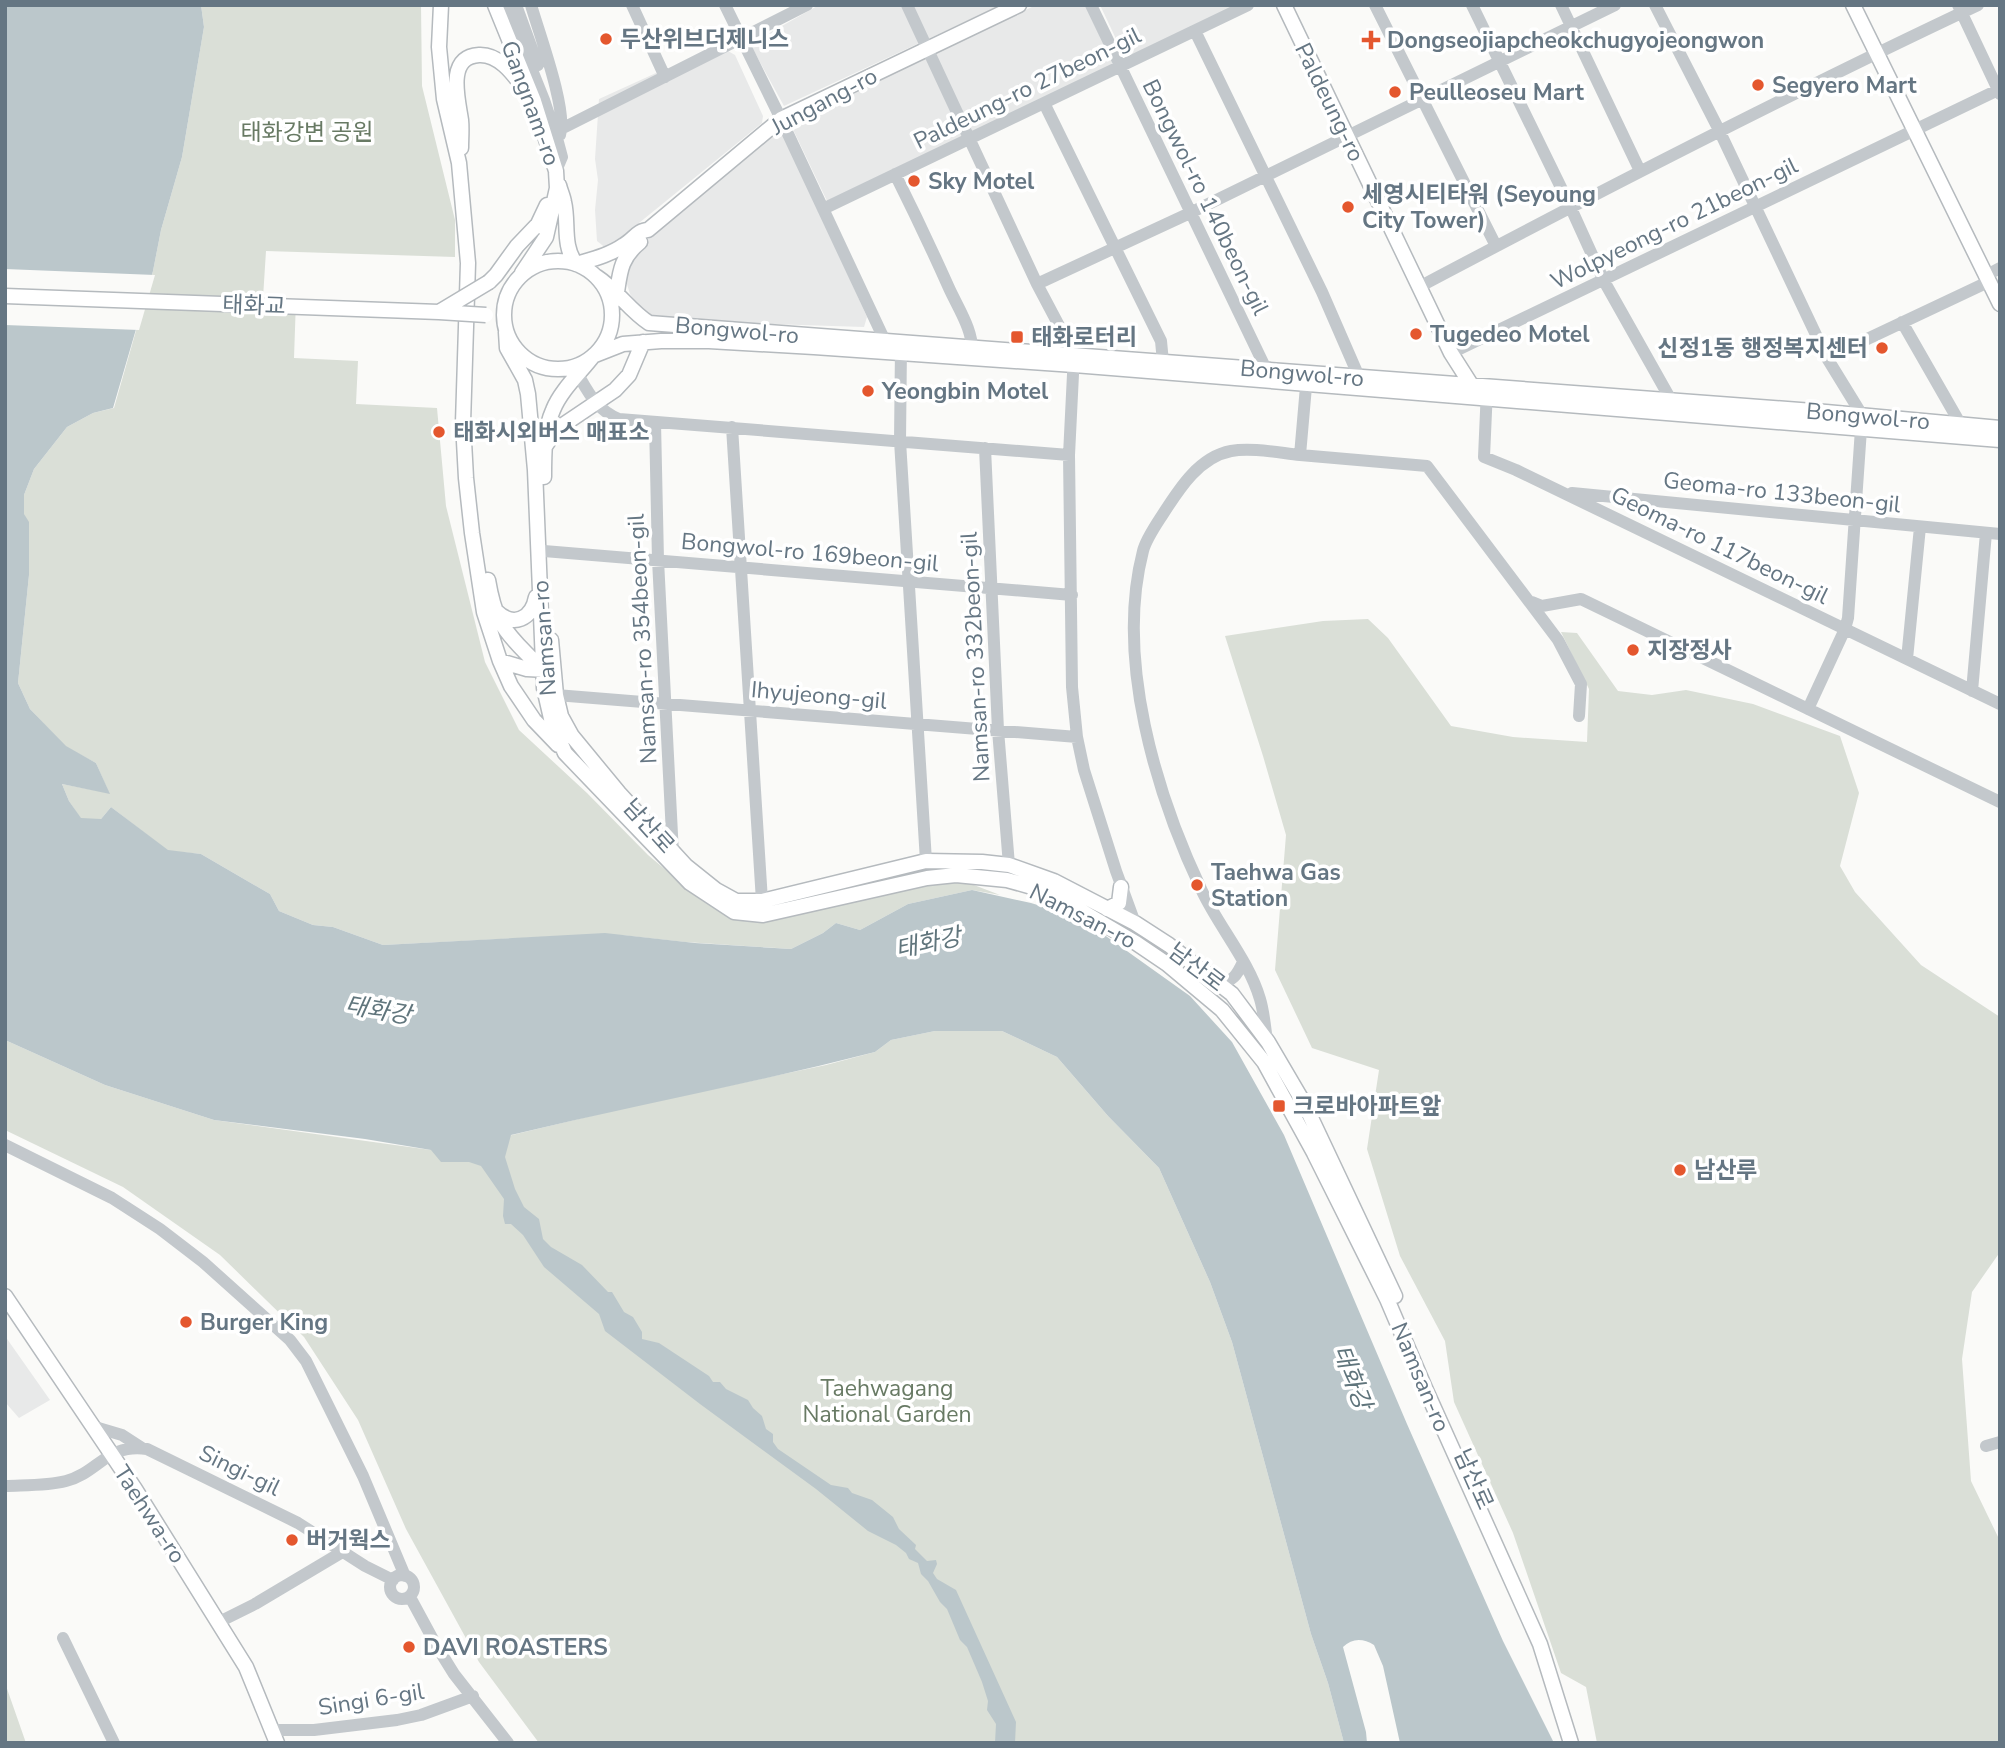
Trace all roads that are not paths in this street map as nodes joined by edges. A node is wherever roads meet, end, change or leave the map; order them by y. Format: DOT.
graph roads {
  1 [pos="441,5"];
  2 [pos="495,5"];
  3 [pos="506,5"];
  4 [pos="516,5"];
  5 [pos="531,5"];
  6 [pos="632,5"];
  7 [pos="725,5"];
  8 [pos="807,5"];
  9 [pos="907,5"];
  10 [pos="1019,5"];
  11 [pos="1091,5"];
  12 [pos="1248,5"];
  13 [pos="1284,5"];
  14 [pos="1375,5"];
  15 [pos="1472,5"];
  16 [pos="1560,5"];
  17 [pos="1615,5"];
  18 [pos="1655,5"];
  19 [pos="1853,5"];
  20 [pos="1978,5"];
  21 [pos="1960,9"];
  22 [pos="1571,26"];
  23 [pos="1195,31"];
  24 [pos="742,39"];
  25 [pos="928,48"];
  26 [pos="1877,53"];
  27 [pos="1499,61"];
  28 [pos="1120,67"];
  29 [pos="665,77"];
  30 [pos="1999,91"];
  31 [pos="1421,99"];
  32 [pos="539,100"];
  33 [pos="1044,103"];
  34 [pos="781,118"];
  35 [pos="563,128"];
  36 [pos="1914,130"];
  37 [pos="1719,131"];
  38 [pos="1346,136"];
  39 [pos="970,139"];
  40 [pos="558,142"];
  41 [pos="459,163"];
  42 [pos="1640,171"];
  43 [pos="895,174"];
  44 [pos="557,176"];
  45 [pos="1265,176"];
  46 [pos="1570,206"];
  47 [pos="1754,207"];
  48 [pos="823,209"];
  49 [pos="1190,214"];
  50 [pos="648,230"];
  51 [pos="1496,246"];
  52 [pos="1114,248"];
  53 [pos="576,264"];
  54 [pos="2000,268"];
  55 [pos="520,277"];
  56 [pos="597,277"];
  57 [pos="1987,279"];
  58 [pos="1604,281"];
  59 [pos="1037,284"];
  60 [pos="1419,287"];
  61 [pos="617,292"];
  62 [pos="5,296"];
  63 [pos="2000,304"];
  64 [pos="439,312"];
  65 [pos="503,316"];
  66 [pos="612,316"];
  67 [pos="1902,322"];
  68 [pos="506,332"];
  69 [pos="885,341"];
  70 [pos="643,342"];
  71 [pos="901,348"];
  72 [pos="1451,352"];
  73 [pos="972,353"];
  74 [pos="594,356"];
  75 [pos="1827,358"];
  76 [pos="1074,359"];
  77 [pos="1163,362"];
  78 [pos="1266,369"];
  79 [pos="576,371"];
  80 [pos="1359,377"];
  81 [pos="1307,378"];
  82 [pos="1472,386"];
  83 [pos="1487,393"];
  84 [pos="1671,400"];
  85 [pos="595,401"];
  86 [pos="1825,419"];
  87 [pos="655,422"];
  88 [pos="1862,422"];
  89 [pos="1961,425"];
  90 [pos="733,427"];
  91 [pos="2000,428"];
  92 [pos="2000,440"];
  93 [pos="900,441"];
  94 [pos="545,446"];
  95 [pos="985,448"];
  96 [pos="1069,454"];
  97 [pos="1300,455"];
  98 [pos="1561,492"];
  99 [pos="1855,520"];
  100 [pos="1920,527"];
  101 [pos="471,533"];
  102 [pos="1986,533"];
  103 [pos="2000,534"];
  104 [pos="544,551"];
  105 [pos="658,560"];
  106 [pos="741,567"];
  107 [pos="539,578"];
  108 [pos="908,581"];
  109 [pos="992,588"];
  110 [pos="1071,590"];
  111 [pos="1531,602"];
  112 [pos="494,610"];
  113 [pos="1845,629"];
  114 [pos="1907,659"];
  115 [pos="500,662"];
  116 [pos="547,666"];
  117 [pos="556,691"];
  118 [pos="1972,691"];
  119 [pos="665,704"];
  120 [pos="2000,704"];
  121 [pos="1808,709"];
  122 [pos="749,710"];
  123 [pos="1579,716"];
  124 [pos="916,724"];
  125 [pos="998,730"];
  126 [pos="1077,737"];
  127 [pos="565,753"];
  128 [pos="2000,802"];
  129 [pos="673,854"];
  130 [pos="926,861"];
  131 [pos="1009,865"];
  132 [pos="1121,887"];
  133 [pos="762,901"];
  134 [pos="1107,909"];
  135 [pos="1135,923"];
  136 [pos="1243,962"];
  137 [pos="1218,983"];
  138 [pos="1268,1042"];
  139 [pos="1264,1062"];
  140 [pos="5,1145"];
  141 [pos="5,1296"];
  142 [pos="94,1427"];
  143 [pos="2000,1442"];
  144 [pos="1986,1446"];
  145 [pos="143,1449"];
  146 [pos="111,1453"];
  147 [pos="5,1486"];
  148 [pos="344,1551"];
  149 [pos="399,1578"];
  150 [pos="410,1597"];
  151 [pos="219,1622"];
  152 [pos="63,1638"];
  153 [pos="473,1696"];
  154 [pos="275,1736"];
  155 [pos="114,1743"];
  156 [pos="508,1743"];
  157 [pos="1571,1743"];
  158 [pos="1577,1743"];
  1 -- 41 [label="main road"];
  2 -- 32 [label="main road, Gangnam-ro"];
  3 -- 32 [label="street"];
  4 -- 32 [label="street"];
  5 -- 35 [label="street"];
  6 -- 29 [label="street"];
  7 -- 24 [label="street"];
  8 -- 24 [label="street"];
  9 -- 25 [label="street"];
  10 -- 25 [label="main road, Jungang-ro"];
  11 -- 28 [label="street, Bongwol-ro 140beon-gil"];
  12 -- 23 [label="street, Paldeung-ro 27beon-gil"];
  13 -- 38 [label="main road, Paldeung-ro"];
  14 -- 31 [label="street"];
  15 -- 27 [label="street"];
  16 -- 22 [label="street"];
  17 -- 22 [label="street"];
  18 -- 37 [label="street"];
  19 -- 26 [label="main road"];
  20 -- 21 [label="street"];
  21 -- 26 [label="street"];
  21 -- 30 [label="street"];
  22 -- 27 [label="street"];
  22 -- 42 [label="street"];
  23 -- 28 [label="street, Paldeung-ro 27beon-gil"];
  23 -- 45 [label="street"];
  24 -- 29 [label="street"];
  24 -- 34 [label="street"];
  25 -- 34 [label="main road, Jungang-ro"];
  25 -- 39 [label="street"];
  26 -- 36 [label="main road"];
  26 -- 37 [label="street"];
  27 -- 31 [label="street"];
  27 -- 46 [label="street"];
  28 -- 33 [label="street, Paldeung-ro 27beon-gil"];
  28 -- 49 [label="street, Bongwol-ro 140beon-gil"];
  29 -- 35 [label="street"];
  30 -- 36 [label="street, Wolpyeong-ro 21beon-gil"];
  31 -- 38 [label="street"];
  31 -- 51 [label="street"];
  32 -- 40 [label="street"];
  32 -- 41 [label="main road"];
  32 -- 44 [label="main road, Gangnam-ro"];
  33 -- 39 [label="street, Paldeung-ro 27beon-gil"];
  33 -- 52 [label="street"];
  34 -- 48 [label="street"];
  34 -- 50 [label="main road, Jungang-ro"];
  35 -- 40 [label="street"];
  36 -- 47 [label="street, Wolpyeong-ro 21beon-gil"];
  36 -- 57 [label="main road"];
  37 -- 42 [label="street"];
  37 -- 47 [label="street"];
  38 -- 45 [label="street"];
  38 -- 60 [label="main road, Paldeung-ro"];
  39 -- 43 [label="street, Paldeung-ro 27beon-gil"];
  39 -- 59 [label="street"];
  40 -- 44 [label="street"];
  41 -- 101 [label="main road"];
  42 -- 46 [label="street"];
  43 -- 48 [label="street, Paldeung-ro 27beon-gil"];
  43 -- 73 [label="street"];
  44 -- 53 [label="main road"];
  44 -- 55 [label="main road, Gangnam-ro"];
  44 -- 64 [label="main road, bridge"];
  45 -- 49 [label="street"];
  45 -- 80 [label="street"];
  46 -- 51 [label="street"];
  46 -- 58 [label="street"];
  47 -- 58 [label="street, Wolpyeong-ro 21beon-gil"];
  47 -- 75 [label="street"];
  48 -- 69 [label="street"];
  49 -- 52 [label="street"];
  49 -- 78 [label="street, Bongwol-ro 140beon-gil"];
  50 -- 53 [label="main road, Jungang-ro"];
  50 -- 61 [label="main road"];
  51 -- 60 [label="street"];
  52 -- 59 [label="street"];
  52 -- 77 [label="street"];
  53 -- 55 [label="main road"];
  53 -- 56 [label="main road"];
  54 -- 57 [label="street"];
  55 -- 65 [label="main road"];
  56 -- 61 [label="main road, Bongwol-ro"];
  56 -- 66 [label="main road"];
  57 -- 63 [label="main road"];
  57 -- 67 [label="street"];
  58 -- 72 [label="street, Wolpyeong-ro 21beon-gil"];
  58 -- 84 [label="street"];
  59 -- 76 [label="street"];
  60 -- 72 [label="main road, Paldeung-ro"];
  61 -- 66 [label="main road"];
  61 -- 69 [label="main road, Bongwol-ro"];
  62 -- 64 [label="main road, 태화교, bridge"];
  64 -- 65 [label="main road, 태화교, bridge"];
  65 -- 68 [label="main road"];
  66 -- 74 [label="main road"];
  67 -- 75 [label="street"];
  67 -- 89 [label="street"];
  68 -- 79 [label="main road"];
  68 -- 107 [label="main road, Namsan-ro"];
  69 -- 71 [label="main road, Bongwol-ro"];
  70 -- 71 [label="main road, Bongwol-ro"];
  70 -- 74 [label="main road, Bongwol-ro"];
  70 -- 85 [label="main road"];
  71 -- 73 [label="main road"];
  71 -- 93 [label="street"];
  72 -- 82 [label="main road, Paldeung-ro"];
  73 -- 76 [label="main road"];
  74 -- 79 [label="main road"];
  75 -- 88 [label="street"];
  76 -- 77 [label="main road, Bongwol-ro"];
  76 -- 81 [label="main road"];
  76 -- 96 [label="street"];
  77 -- 78 [label="main road, Bongwol-ro"];
  78 -- 81 [label="main road, Bongwol-ro"];
  79 -- 85 [label="street"];
  79 -- 94 [label="main road"];
  80 -- 81 [label="main road, Bongwol-ro"];
  80 -- 82 [label="main road, Bongwol-ro"];
  81 -- 83 [label="main road"];
  81 -- 97 [label="street"];
  82 -- 83 [label="main road, Bongwol-ro"];
  83 -- 84 [label="main road, Bongwol-ro"];
  83 -- 86 [label="main road"];
  83 -- 98 [label="street, Geoma-ro 117beon-gil"];
  84 -- 86 [label="main road, Bongwol-ro"];
  85 -- 87 [label="street"];
  85 -- 94 [label="main road"];
  86 -- 88 [label="main road, Bongwol-ro"];
  87 -- 90 [label="street"];
  87 -- 105 [label="street, Namsan-ro 354beon-gil"];
  88 -- 89 [label="main road, Bongwol-ro"];
  88 -- 92 [label="main road"];
  88 -- 99 [label="street"];
  89 -- 91 [label="main road, Bongwol-ro"];
  90 -- 93 [label="street"];
  90 -- 106 [label="street"];
  93 -- 95 [label="street"];
  93 -- 108 [label="street"];
  94 -- 104 [label="main road"];
  95 -- 96 [label="street"];
  95 -- 109 [label="street, Namsan-ro 332beon-gil"];
  96 -- 110 [label="street"];
  97 -- 111 [label="street"];
  97 -- 136 [label="street"];
  98 -- 99 [label="street, Geoma-ro 133beon-gil"];
  98 -- 113 [label="street, Geoma-ro 117beon-gil"];
  99 -- 100 [label="street, Geoma-ro 133beon-gil"];
  99 -- 113 [label="street"];
  100 -- 102 [label="street, Geoma-ro 133beon-gil"];
  100 -- 114 [label="street"];
  101 -- 112 [label="main road"];
  101 -- 115 [label="main road"];
  102 -- 103 [label="street, Geoma-ro 133beon-gil"];
  102 -- 118 [label="street"];
  104 -- 105 [label="street, Bongwol-ro 169beon-gil"];
  104 -- 116 [label="main road"];
  105 -- 106 [label="street, Bongwol-ro 169beon-gil"];
  105 -- 119 [label="street, Namsan-ro 354beon-gil"];
  106 -- 108 [label="street, Bongwol-ro 169beon-gil"];
  106 -- 122 [label="street"];
  107 -- 112 [label="main road"];
  107 -- 116 [label="main road, Namsan-ro"];
  108 -- 109 [label="street, Bongwol-ro 169beon-gil"];
  108 -- 124 [label="street"];
  109 -- 110 [label="street, Bongwol-ro 169beon-gil"];
  109 -- 125 [label="street, Namsan-ro 332beon-gil"];
  110 -- 126 [label="street"];
  111 -- 121 [label="street"];
  111 -- 123 [label="street"];
  112 -- 116 [label="main road, 남산로"];
  113 -- 114 [label="street, Geoma-ro 117beon-gil"];
  113 -- 121 [label="street"];
  114 -- 118 [label="street, Geoma-ro 117beon-gil"];
  115 -- 116 [label="main road"];
  115 -- 127 [label="main road"];
  116 -- 117 [label="main road, 남산로"];
  116 -- 127 [label="main road, Namsan-ro"];
  117 -- 119 [label="street, Ihyujeong-gil"];
  117 -- 129 [label="main road, 남산로"];
  118 -- 120 [label="street, Geoma-ro 117beon-gil"];
  119 -- 122 [label="street, Ihyujeong-gil"];
  119 -- 129 [label="street, Namsan-ro 354beon-gil"];
  121 -- 128 [label="street"];
  122 -- 124 [label="street, Ihyujeong-gil"];
  122 -- 133 [label="street"];
  124 -- 125 [label="street, Ihyujeong-gil"];
  124 -- 130 [label="street"];
  125 -- 126 [label="street, Ihyujeong-gil"];
  125 -- 131 [label="street, Namsan-ro 332beon-gil"];
  126 -- 132 [label="street"];
  127 -- 139 [label="main road, Namsan-ro"];
  129 -- 133 [label="main road, 남산로"];
  130 -- 131 [label="main road, 남산로"];
  130 -- 133 [label="main road, 남산로"];
  131 -- 134 [label="main road, 남산로"];
  132 -- 134 [label="main road"];
  132 -- 135 [label="street"];
  134 -- 135 [label="main road, 남산로"];
  135 -- 137 [label="main road, 남산로"];
  136 -- 137 [label="street"];
  136 -- 138 [label="street"];
  137 -- 138 [label="main road, 남산로"];
  138 -- 139 [label="street"];
  138 -- 158 [label="main road, 남산로"];
  139 -- 157 [label="main road, Namsan-ro"];
  140 -- 149 [label="street"];
  141 -- 142 [label="main road, Taehwa-ro"];
  142 -- 145 [label="street"];
  142 -- 146 [label="main road, Taehwa-ro"];
  143 -- 144 [label="street"];
  145 -- 146 [label="street, Singi-gil"];
  145 -- 148 [label="street, Singi-gil"];
  146 -- 147 [label="street"];
  146 -- 151 [label="main road, Taehwa-ro"];
  148 -- 149 [label="street, Singi-gil"];
  148 -- 151 [label="street"];
  149 -- 150 [label="street"];
  149 -- 150 [label="street"];
  150 -- 153 [label="street"];
  151 -- 154 [label="main road, Taehwa-ro"];
  152 -- 155 [label="street"];
  153 -- 154 [label="street, Singi 6-gil"];
  153 -- 156 [label="street"];
}
